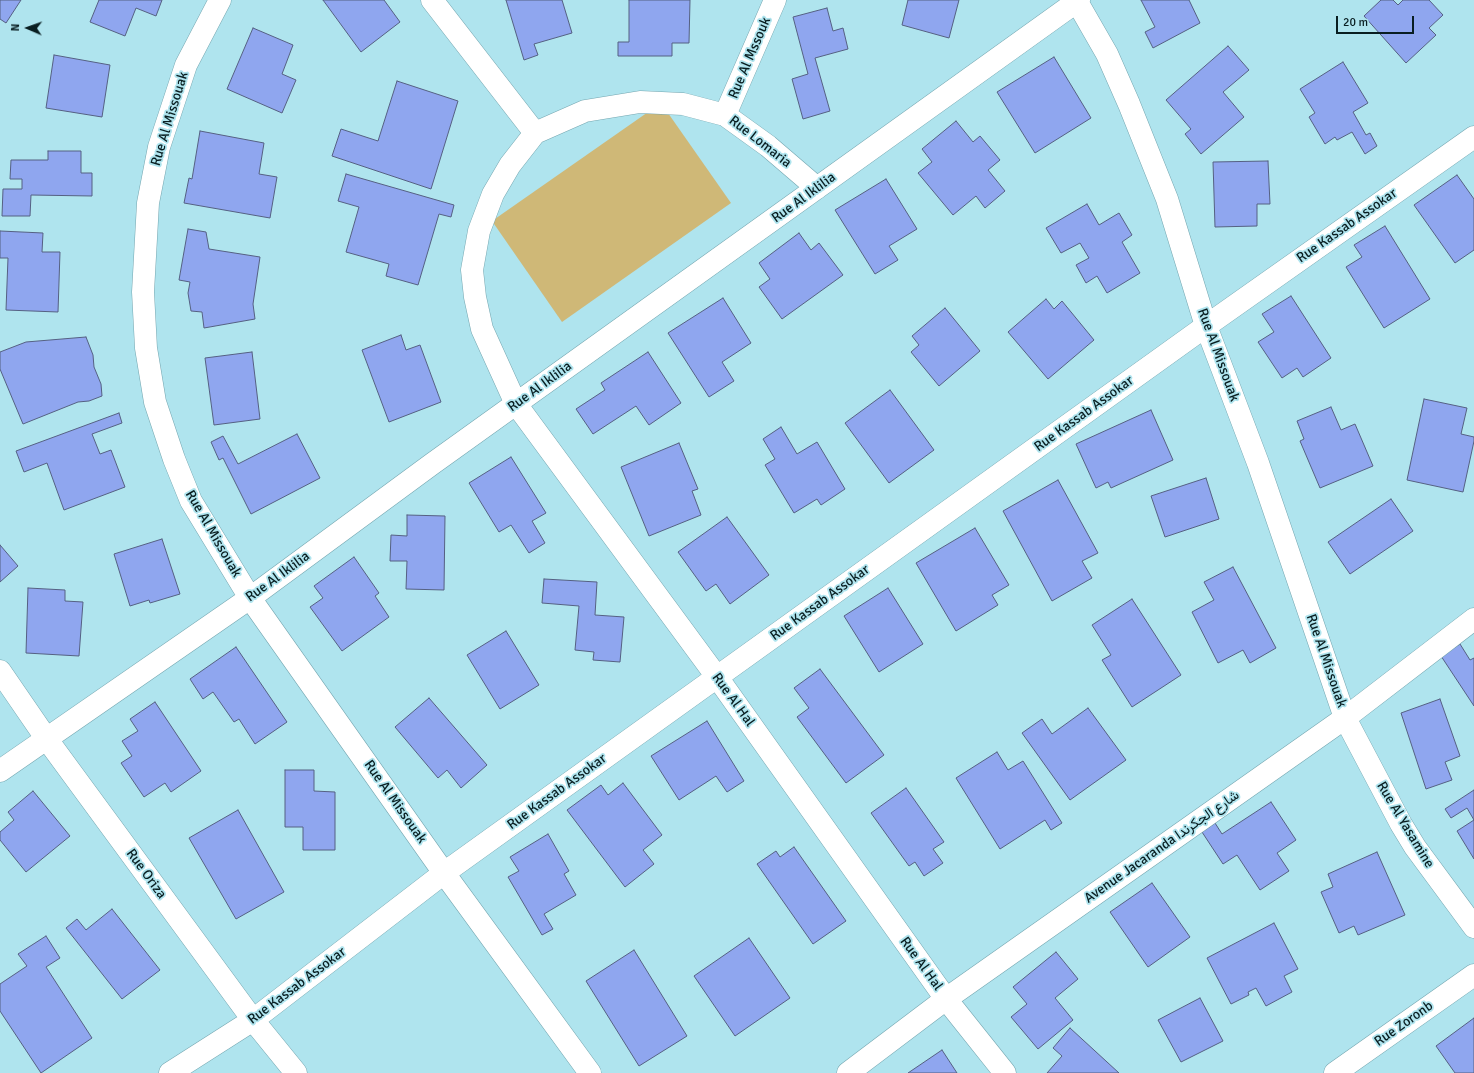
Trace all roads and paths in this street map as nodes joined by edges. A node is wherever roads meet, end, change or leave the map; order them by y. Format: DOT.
graph roads {
  1 [pos="220,0"];
  2 [pos="432,0"];
  3 [pos="775,0"];
  4 [pos="1077,0"];
  5 [pos="725,115"];
  6 [pos="535,133"];
  7 [pos="1474,137"];
  8 [pos="817,188"];
  9 [pos="1206,326"];
  10 [pos="516,404"];
  11 [pos="250,598"];
  12 [pos="1474,619"];
  13 [pos="0,671"];
  14 [pos="717,677"];
  15 [pos="1345,718"];
  16 [pos="46,738"];
  17 [pos="0,771"];
  18 [pos="444,873"];
  19 [pos="1474,927"];
  20 [pos="1474,975"];
  21 [pos="946,999"];
  22 [pos="253,1020"];
  23 [pos="170,1073"];
  24 [pos="296,1073"];
  25 [pos="590,1073"];
  26 [pos="848,1073"];
  27 [pos="1005,1073"];
  28 [pos="1335,1073"];
  1 -- 11 [label="street, Rue Al Missouak"];
  2 -- 6 [label="street"];
  3 -- 5 [label="street, Rue Al Mssouk"];
  4 -- 8 [label="street, Rue Al Iklilia"];
  4 -- 9 [label="street, Rue Al Missouak"];
  5 -- 6 [label="street, Rue Lomaria"];
  5 -- 8 [label="street, Rue Lomaria"];
  6 -- 10 [label="street, Rue Lomaria"];
  7 -- 9 [label="street, Rue Kassab Assokar"];
  8 -- 10 [label="street, Rue Al Iklilia"];
  9 -- 14 [label="street, Rue Kassab Assokar"];
  9 -- 15 [label="street, Rue Al Missouak"];
  10 -- 11 [label="street, Rue Al Iklilia"];
  10 -- 14 [label="street, Rue Al Hal"];
  11 -- 16 [label="street, Rue Al Iklilia"];
  11 -- 18 [label="street, Rue Al Missouak"];
  12 -- 15 [label="street, Avenue Jacaranda شارع الجكرندا"];
  13 -- 16 [label="street, Rue Oriza"];
  14 -- 18 [label="street, Rue Kassab Assokar"];
  14 -- 21 [label="street, Rue Al Hal"];
  15 -- 19 [label="street, Rue Al Yasamine"];
  15 -- 21 [label="street, Avenue Jacaranda شارع الجكرندا"];
  16 -- 17 [label="street, Rue Al Iklilia"];
  16 -- 22 [label="street, Rue Oriza"];
  18 -- 22 [label="street, Rue Kassab Assokar"];
  18 -- 25 [label="street, Rue Al Missouak"];
  20 -- 28 [label="street, Rue Zoronb"];
  21 -- 26 [label="street, Avenue Jacaranda شارع الجكرندا"];
  21 -- 27 [label="street, Rue Al Hal"];
  22 -- 23 [label="street, Rue Kassab Assokar"];
  22 -- 24 [label="street, Rue Oriza"];
}
